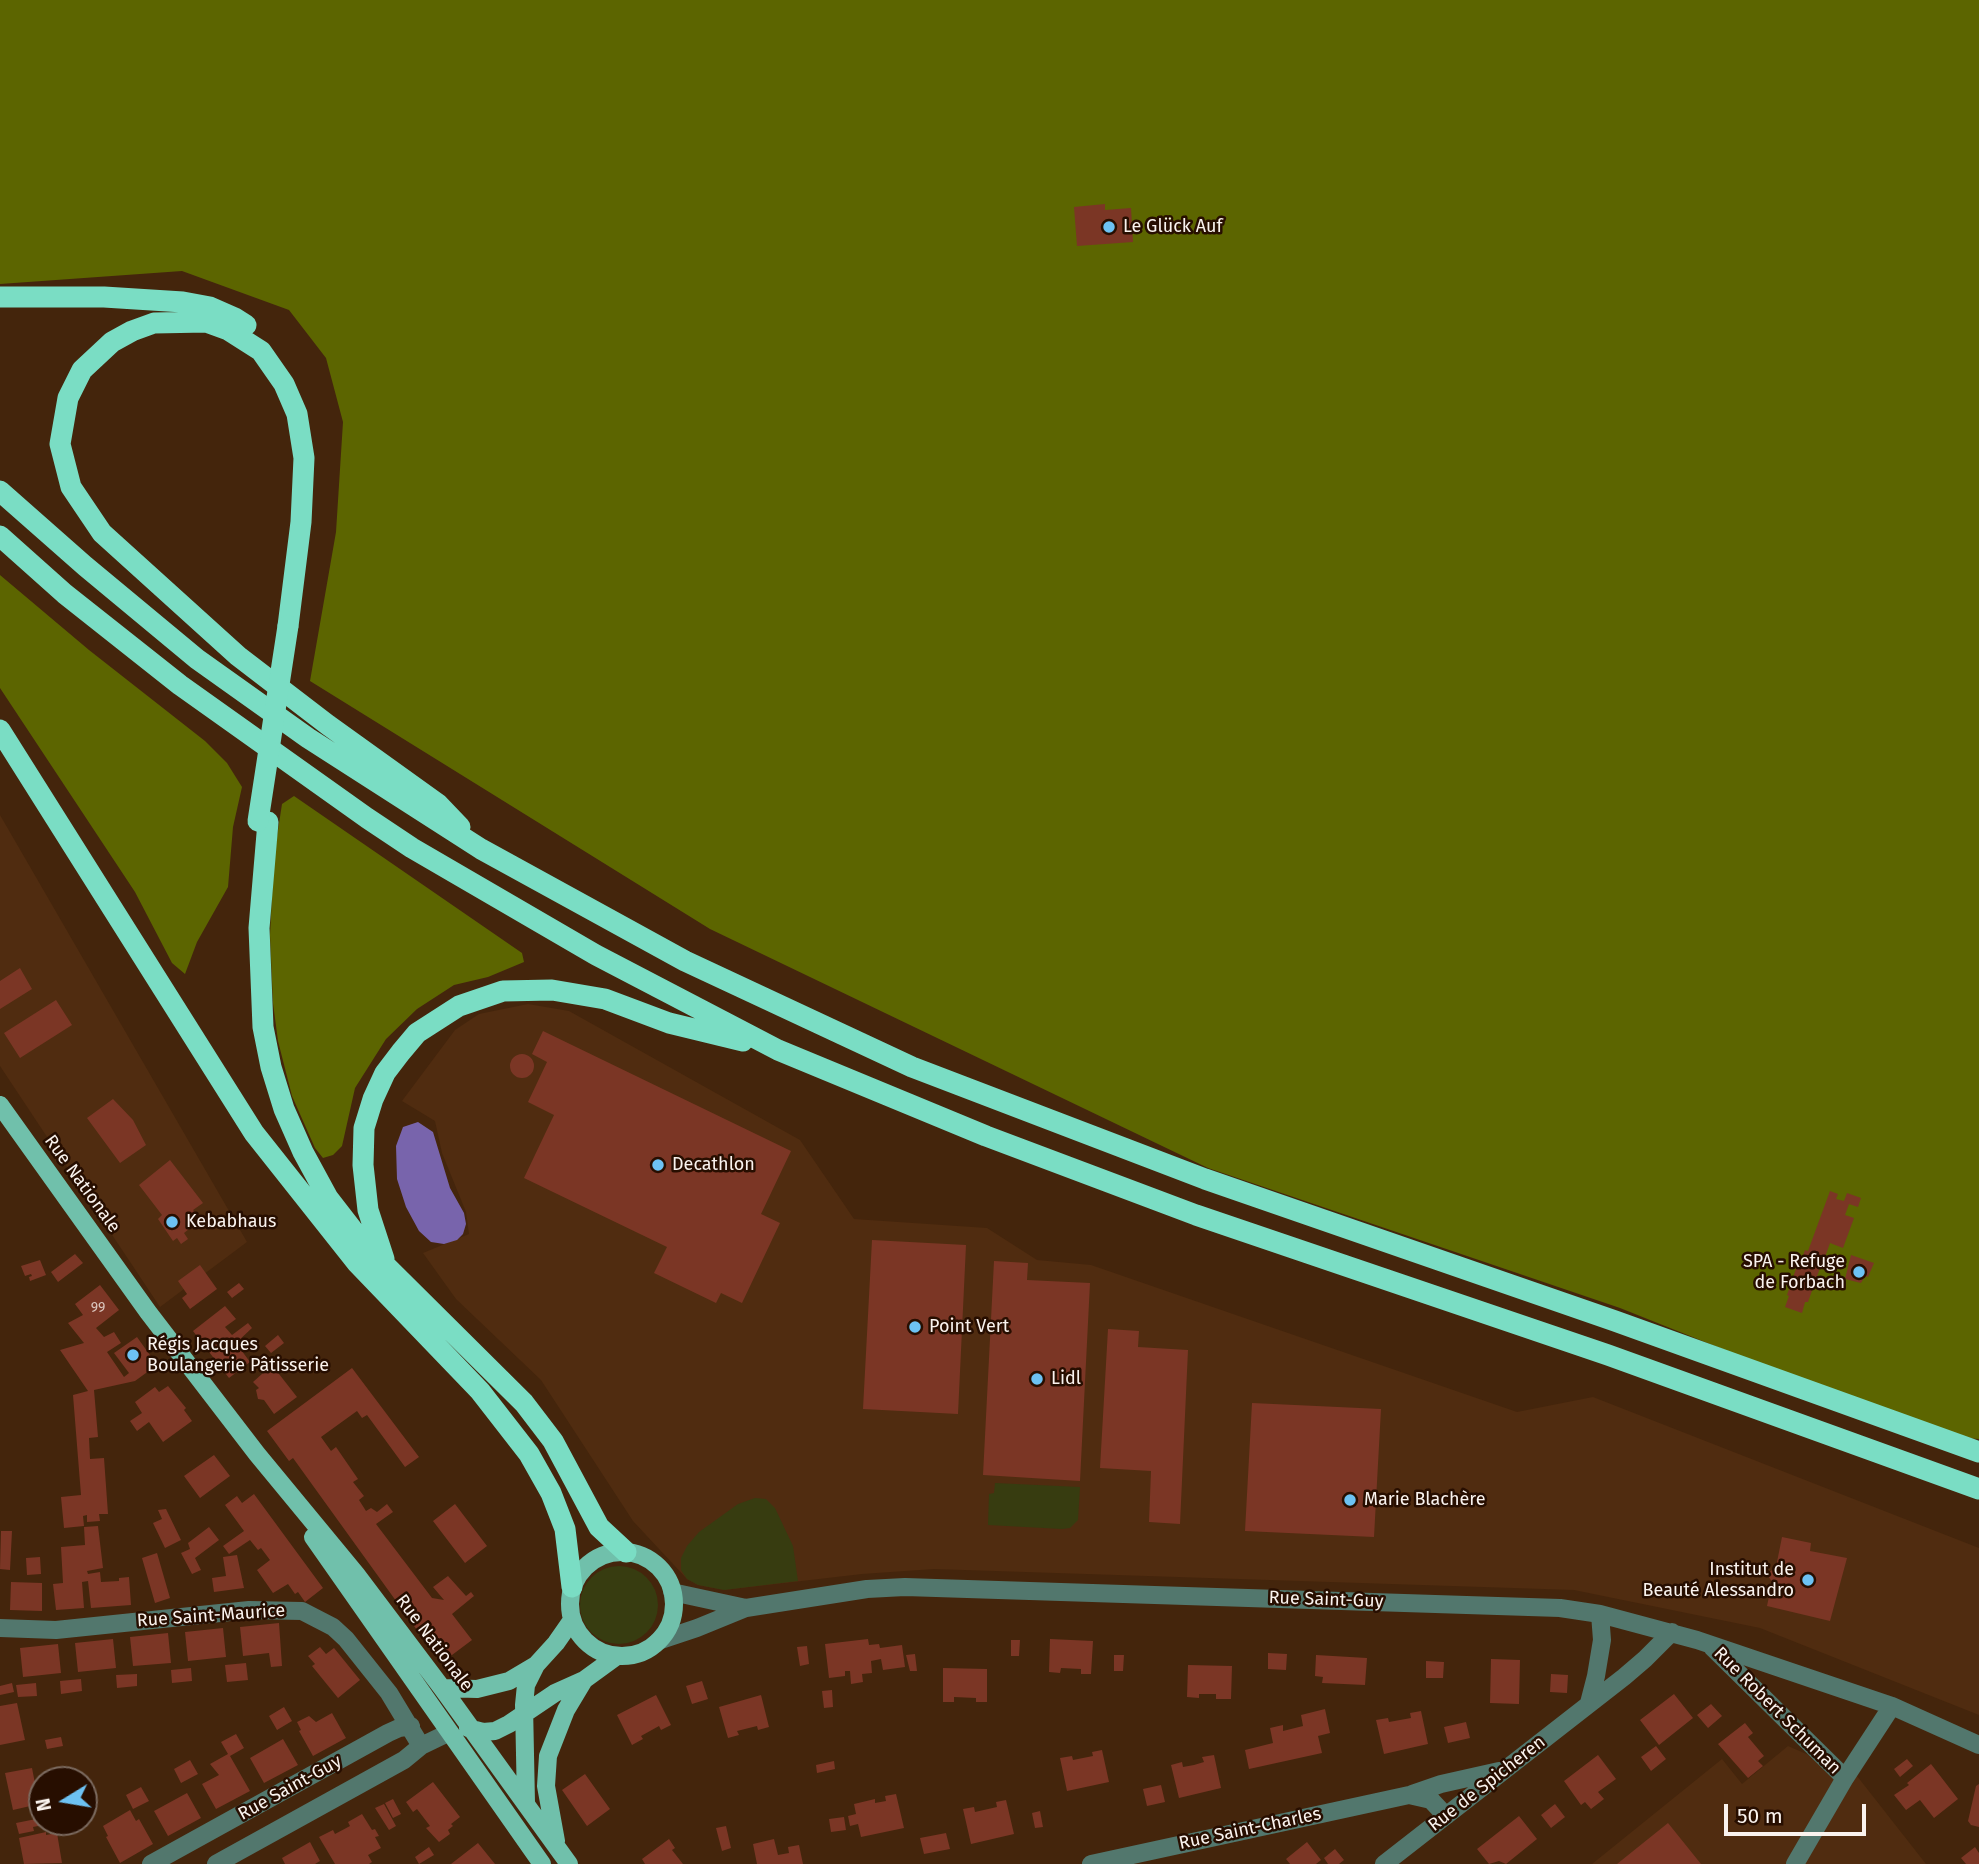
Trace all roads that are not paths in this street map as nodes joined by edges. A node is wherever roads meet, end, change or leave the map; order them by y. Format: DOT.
graph roads {
  1 [pos="0,297"];
  2 [pos="0,491"];
  3 [pos="0,537"];
  4 [pos="292,627"];
  5 [pos="0,730"];
  6 [pos="263,821"];
  7 [pos="481,849"];
  8 [pos="778,1050"];
  9 [pos="0,1105"];
  10 [pos="321,1220"];
  11 [pos="387,1267"];
  12 [pos="1979,1452"];
  13 [pos="257,1454"];
  14 [pos="1979,1489"];
  15 [pos="626,1552"];
  16 [pos="572,1587"];
  17 [pos="672,1592"];
  18 [pos="746,1608"];
  19 [pos="1600,1614"];
  20 [pos="572,1620"];
  21 [pos="0,1628"];
  22 [pos="1672,1632"];
  23 [pos="658,1641"];
  24 [pos="1710,1644"];
  25 [pos="617,1656"];
  26 [pos="536,1665"];
  27 [pos="584,1680"];
  28 [pos="442,1688"];
  29 [pos="1589,1703"];
  30 [pos="1892,1706"];
  31 [pos="434,1713"];
  32 [pos="523,1714"];
  33 [pos="411,1726"];
  34 [pos="472,1729"];
  35 [pos="448,1732"];
  36 [pos="1979,1745"];
  37 [pos="421,1746"];
  38 [pos="1506,1769"];
  39 [pos="1845,1778"];
  40 [pos="1409,1795"];
  41 [pos="526,1804"];
  42 [pos="1446,1816"];
  43 [pos="557,1848"];
  44 [pos="539,1860"];
  45 [pos="151,1864"];
  46 [pos="216,1864"];
  47 [pos="569,1864"];
  48 [pos="1091,1864"];
  49 [pos="1384,1864"];
  50 [pos="1795,1864"];
  1 -- 4 [label="highway"];
  2 -- 7 [label="highway"];
  3 -- 8 [label="highway"];
  4 -- 6 [label="highway"];
  4 -- 7 [label="highway"];
  5 -- 10 [label="highway"];
  6 -- 10 [label="highway"];
  6 -- 11 [label="highway"];
  7 -- 12 [label="highway"];
  8 -- 11 [label="highway"];
  8 -- 14 [label="highway"];
  9 -- 13 [label="main road, Rue Nationale"];
  10 -- 16 [label="highway"];
  11 -- 15 [label="highway"];
  13 -- 28 [label="main road, Rue Nationale"];
  13 -- 31 [label="main road, Rue Nationale"];
  15 -- 16 [label="main road"];
  15 -- 17 [label="main road"];
  16 -- 20 [label="main road"];
  17 -- 18 [label="street, Rue Saint-Guy"];
  17 -- 23 [label="main road"];
  18 -- 19 [label="street, Rue Saint-Guy"];
  18 -- 23 [label="street, Rue Saint-Guy"];
  19 -- 22 [label="street, Rue Saint-Guy"];
  19 -- 29 [label="street"];
  20 -- 25 [label="main road"];
  20 -- 26 [label="main road"];
  21 -- 33 [label="street, Rue Saint-Maurice"];
  22 -- 24 [label="street, Rue Saint-Guy"];
  22 -- 29 [label="street, Rue de Spicheren"];
  23 -- 25 [label="main road"];
  24 -- 30 [label="street, Rue Saint-Guy"];
  24 -- 39 [label="street, Rue Robert Schuman"];
  25 -- 27 [label="main road"];
  26 -- 28 [label="main road"];
  26 -- 32 [label="main road"];
  27 -- 32 [label="main road"];
  27 -- 43 [label="main road"];
  28 -- 34 [label="main road, Rue Nationale"];
  29 -- 38 [label="street, Rue de Spicheren"];
  30 -- 36 [label="street, Rue Saint-Guy"];
  30 -- 39 [label="street, Rue Robert Schuman"];
  31 -- 34 [label="main road"];
  31 -- 35 [label="main road, Rue Nationale"];
  32 -- 34 [label="main road"];
  32 -- 41 [label="main road"];
  33 -- 37 [label="street"];
  33 -- 45 [label="street, Rue Saint-Guy"];
  34 -- 41 [label="main road, Rue Nationale"];
  35 -- 37 [label="street, Rue Saint-Guy"];
  35 -- 44 [label="main road, Rue Nationale"];
  37 -- 46 [label="street, Rue Saint-Guy"];
  38 -- 40 [label="street, Rue Saint-Charles"];
  38 -- 42 [label="street, Rue de Spicheren"];
  39 -- 50 [label="street, Rue Robert Schuman"];
  40 -- 42 [label="street"];
  40 -- 48 [label="street, Rue Saint-Charles"];
  41 -- 43 [label="main road, Rue Nationale"];
  41 -- 44 [label="main road"];
  42 -- 49 [label="street, Rue de Spicheren"];
  43 -- 47 [label="main road, Rue Nationale"];
}
